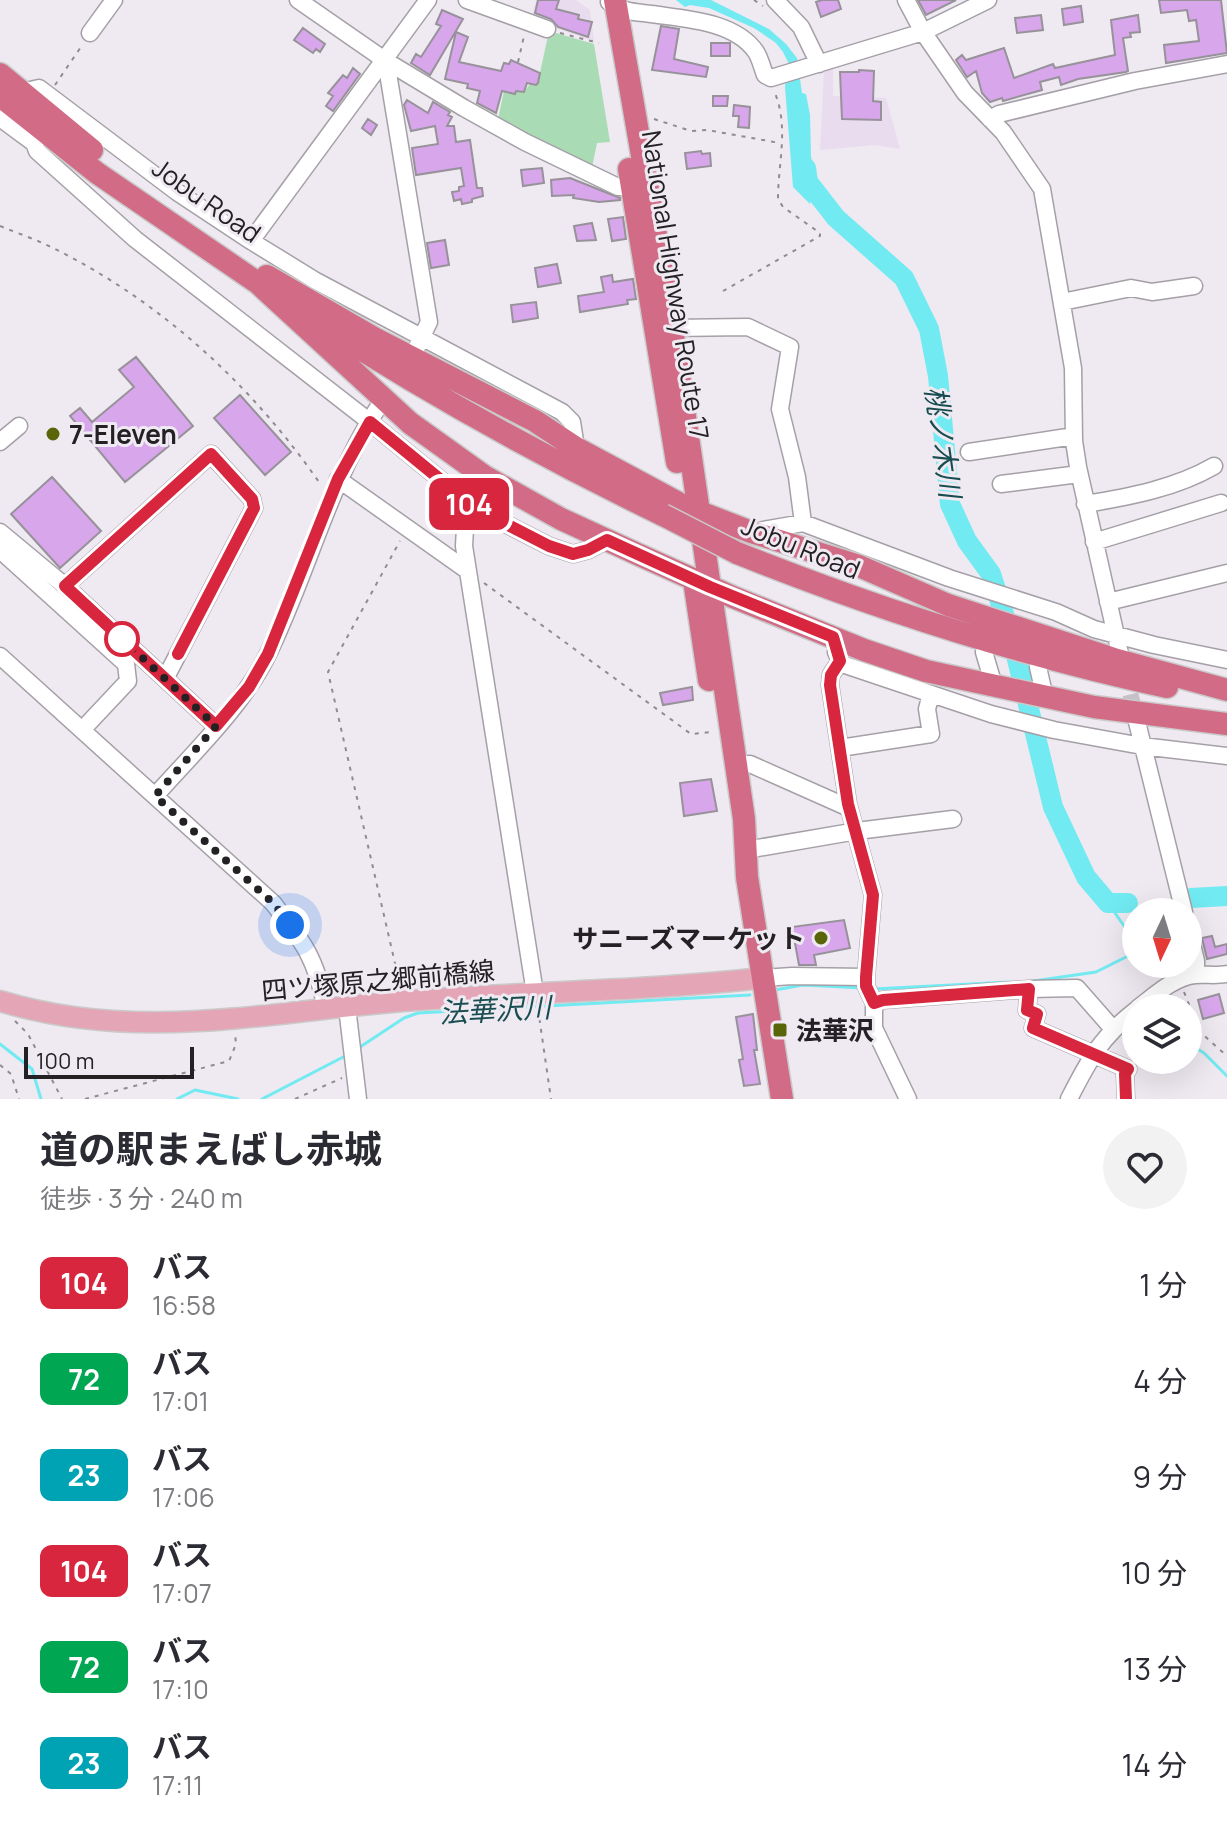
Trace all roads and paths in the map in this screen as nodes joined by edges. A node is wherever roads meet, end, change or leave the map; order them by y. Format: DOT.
graph roads {
  1 [pos="114,0"];
  2 [pos="298,0"];
  3 [pos="428,0"];
  4 [pos="467,0"];
  5 [pos="775,0"];
  6 [pos="906,0"];
  7 [pos="987,0"];
  8 [pos="610,2"];
  9 [pos="547,29"];
  10 [pos="923,32"];
  11 [pos="90,33"];
  12 [pos="599,43"];
  13 [pos="386,61"];
  14 [pos="1227,64"];
  15 [pos="812,66"];
  16 [pos="0,74"];
  17 [pos="771,78"];
  18 [pos="11,94"];
  19 [pos="49,95"];
  20 [pos="0,118"];
  21 [pos="653,119"];
  22 [pos="990,119"];
  23 [pos="37,136"];
  24 [pos="783,143"];
  25 [pos="632,187"];
  26 [pos="0,226"];
  27 [pos="251,241"];
  28 [pos="263,280"];
  29 [pos="1194,286"];
  30 [pos="723,291"];
  31 [pos="1062,302"];
  32 [pos="672,328"];
  33 [pos="419,343"];
  34 [pos="374,416"];
  35 [pos="19,426"];
  36 [pos="1074,436"];
  37 [pos="0,442"];
  38 [pos="576,448"];
  39 [pos="969,452"];
  40 [pos="1214,466"];
  41 [pos="1079,474"];
  42 [pos="338,479"];
  43 [pos="1001,484"];
  44 [pos="330,499"];
  45 [pos="1221,503"];
  46 [pos="1085,504"];
  47 [pos="475,508"];
  48 [pos="682,511"];
  49 [pos="0,518"];
  50 [pos="803,523"];
  51 [pos="407,529"];
  52 [pos="0,532"];
  53 [pos="751,532"];
  54 [pos="607,540"];
  55 [pos="1094,542"];
  56 [pos="0,550"];
  57 [pos="468,571"];
  58 [pos="1227,573"];
  59 [pos="963,582"];
  60 [pos="702,583"];
  61 [pos="63,585"];
  62 [pos="1016,598"];
  63 [pos="1108,602"];
  64 [pos="979,627"];
  65 [pos="1117,636"];
  66 [pos="833,637"];
  67 [pos="1030,644"];
  68 [pos="0,656"];
  69 [pos="1121,658"];
  70 [pos="1227,660"];
  71 [pos="840,661"];
  72 [pos="165,679"];
  73 [pos="995,687"];
  74 [pos="1227,690"];
  75 [pos="931,694"];
  76 [pos="1043,696"];
  77 [pos="1227,699"];
  78 [pos="999,716"];
  79 [pos="1137,722"];
  80 [pos="1227,724"];
  81 [pos="216,726"];
  82 [pos="1051,729"];
  83 [pos="82,730"];
  84 [pos="718,731"];
  85 [pos="1142,746"];
  86 [pos="840,748"];
  87 [pos="1227,756"];
  88 [pos="736,765"];
  89 [pos="155,796"];
  90 [pos="849,808"];
  91 [pos="953,819"];
  92 [pos="857,831"];
  93 [pos="746,850"];
  94 [pos="747,877"];
  95 [pos="1180,898"];
  96 [pos="1227,974"];
  97 [pos="1202,976"];
  98 [pos="866,977"];
  99 [pos="763,978"];
  100 [pos="1186,978"];
  101 [pos="1179,980"];
  102 [pos="1029,989"];
  103 [pos="535,993"];
  104 [pos="1159,994"];
  105 [pos="403,1001"];
  106 [pos="874,1003"];
  107 [pos="347,1007"];
  108 [pos="5,1008"];
  109 [pos="326,1009"];
  110 [pos="539,1015"];
  111 [pos="233,1019"];
  112 [pos="1122,1022"];
  113 [pos="1113,1029"];
  114 [pos="1093,1052"];
  115 [pos="1227,1056"];
  116 [pos="0,1065"];
  117 [pos="354,1070"];
  118 [pos="19,1099"];
  119 [pos="62,1099"];
  120 [pos="85,1099"];
  121 [pos="295,1099"];
  122 [pos="358,1099"];
  123 [pos="551,1099"];
  124 [pos="782,1099"];
  125 [pos="908,1099"];
  126 [pos="1069,1099"];
  127 [pos="1126,1099"];
  1 -- 11 [label="street"];
  2 -- 13 [label="street"];
  3 -- 13 [label="street"];
  4 -- 9 [label="street"];
  5 -- 15 [label="street"];
  6 -- 10 [label="street"];
  7 -- 10 [label="street"];
  8 -- 17 [label="street"];
  8 -- 25 [label="highway, National Highway Route 17"];
  8 -- 32 [label="highway, National Highway Route 17"];
  9 -- 12 [label="path"];
  10 -- 15 [label="street"];
  10 -- 22 [label="street"];
  11 -- 19 [label="path"];
  13 -- 25 [label="street"];
  13 -- 27 [label="street"];
  13 -- 33 [label="street"];
  14 -- 22 [label="street"];
  15 -- 17 [label="street"];
  16 -- 18 [label="highway, Jobu Road"];
  17 -- 24 [label="path"];
  18 -- 19 [label="street"];
  18 -- 23 [label="highway, Jobu Road"];
  18 -- 28 [label="highway, Jobu Road"];
  19 -- 27 [label="street"];
  20 -- 23 [label="street"];
  21 -- 24 [label="path"];
  22 -- 31 [label="street"];
  23 -- 28 [label="highway, Jobu Road"];
  23 -- 34 [label="street"];
  24 -- 30 [label="path"];
  25 -- 48 [label="highway, National Highway Route 17"];
  26 -- 44 [label="path"];
  27 -- 33 [label="street"];
  28 -- 38 [label="highway"];
  28 -- 48 [label="highway, Jobu Road"];
  28 -- 54 [label="highway"];
  29 -- 31 [label="street"];
  31 -- 36 [label="street"];
  32 -- 48 [label="highway, National Highway Route 17"];
  32 -- 50 [label="street"];
  33 -- 38 [label="street"];
  34 -- 42 [label="street"];
  34 -- 47 [label="street"];
  35 -- 37 [label="street"];
  36 -- 39 [label="street"];
  36 -- 41 [label="street"];
  38 -- 48 [label="highway"];
  40 -- 46 [label="street"];
  41 -- 43 [label="street"];
  41 -- 46 [label="street"];
  42 -- 44 [label="street"];
  42 -- 51 [label="street"];
  44 -- 81 [label="street"];
  45 -- 55 [label="street"];
  46 -- 55 [label="street"];
  47 -- 54 [label="street"];
  47 -- 57 [label="street"];
  48 -- 53 [label="highway"];
  48 -- 60 [label="highway, National Highway Route 17"];
  48 -- 64 [label="highway, Jobu Road, bridge"];
  49 -- 61 [label="street"];
  50 -- 53 [label="street"];
  50 -- 59 [label="street"];
  51 -- 57 [label="street"];
  51 -- 105 [label="path"];
  52 -- 61 [label="street"];
  53 -- 64 [label="highway"];
  54 -- 60 [label="highway"];
  55 -- 63 [label="street"];
  56 -- 83 [label="street"];
  57 -- 84 [label="path"];
  57 -- 103 [label="street"];
  58 -- 63 [label="street"];
  59 -- 62 [label="street"];
  59 -- 64 [label="street"];
  60 -- 66 [label="highway"];
  60 -- 84 [label="highway"];
  60 -- 88 [label="highway"];
  61 -- 72 [label="street"];
  61 -- 72 [label="street"];
  62 -- 65 [label="street"];
  62 -- 67 [label="street"];
  63 -- 65 [label="street"];
  64 -- 67 [label="highway"];
  64 -- 73 [label="street"];
  65 -- 69 [label="street"];
  65 -- 70 [label="street"];
  66 -- 71 [label="street"];
  66 -- 73 [label="highway"];
  67 -- 74 [label="highway"];
  67 -- 76 [label="street"];
  67 -- 77 [label="highway"];
  68 -- 83 [label="street"];
  71 -- 75 [label="street"];
  71 -- 86 [label="street"];
  72 -- 81 [label="street"];
  73 -- 76 [label="highway"];
  73 -- 78 [label="street"];
  75 -- 78 [label="street"];
  75 -- 86 [label="street"];
  76 -- 80 [label="highway"];
  76 -- 82 [label="street"];
  78 -- 82 [label="street"];
  79 -- 85 [label="street"];
  81 -- 89 [label="street"];
  82 -- 85 [label="street"];
  83 -- 89 [label="street"];
  84 -- 94 [label="highway"];
  85 -- 87 [label="street"];
  85 -- 95 [label="street"];
  86 -- 90 [label="street"];
  88 -- 90 [label="street"];
  88 -- 93 [label="highway"];
  89 -- 109 [label="street"];
  90 -- 92 [label="street"];
  91 -- 92 [label="street"];
  92 -- 93 [label="street"];
  92 -- 98 [label="street"];
  93 -- 94 [label="highway"];
  94 -- 99 [label="highway"];
  96 -- 97 [label="street"];
  98 -- 99 [label="street"];
  98 -- 106 [label="street"];
  99 -- 103 [label="main road, 四ツ塚原之郷前橋線"];
  99 -- 124 [label="highway"];
  100 -- 101 [label="street"];
  101 -- 104 [label="street"];
  101 -- 115 [label="path"];
  102 -- 106 [label="street"];
  102 -- 113 [label="street"];
  102 -- 114 [label="street"];
  103 -- 105 [label="main road, 四ツ塚原之郷前橋線"];
  105 -- 107 [label="main road, 四ツ塚原之郷前橋線"];
  106 -- 125 [label="street"];
  107 -- 109 [label="main road, 四ツ塚原之郷前橋線"];
  107 -- 117 [label="street"];
  108 -- 111 [label="main road, 四ツ塚原之郷前橋線"];
  108 -- 119 [label="path"];
  109 -- 111 [label="main road, 四ツ塚原之郷前橋線"];
  110 -- 123 [label="path"];
  111 -- 120 [label="path"];
  112 -- 113 [label="street"];
  113 -- 114 [label="street"];
  114 -- 126 [label="street"];
  114 -- 127 [label="street"];
  116 -- 118 [label="path"];
  117 -- 121 [label="path"];
  117 -- 122 [label="street"];
}
